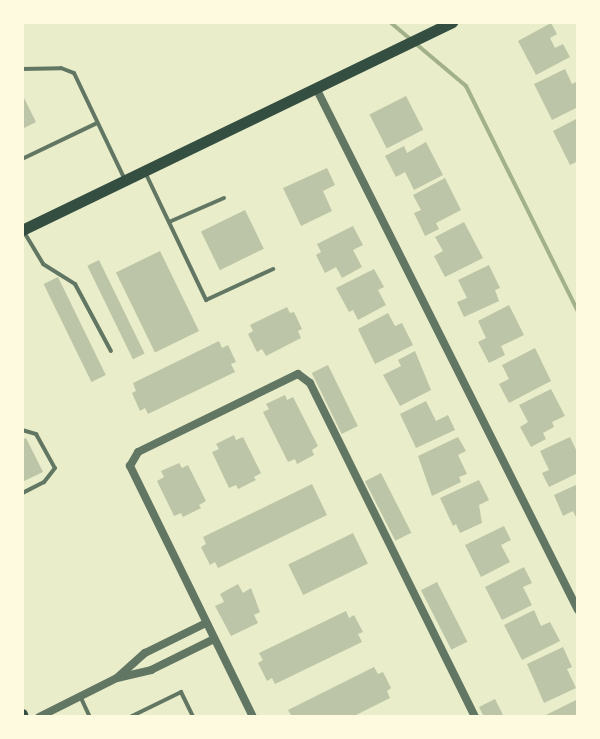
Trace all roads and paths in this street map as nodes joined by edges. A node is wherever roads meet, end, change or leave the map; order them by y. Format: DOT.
graph roads {
  1 [pos="452,22"];
  2 [pos="22,69"];
  3 [pos="316,88"];
  4 [pos="97,123"];
  5 [pos="22,159"];
  6 [pos="144,170"];
  7 [pos="125,180"];
  8 [pos="224,198"];
  9 [pos="169,222"];
  10 [pos="22,230"];
  11 [pos="273,269"];
  12 [pos="111,351"];
  13 [pos="22,430"];
  14 [pos="22,493"];
  15 [pos="578,610"];
  16 [pos="206,623"];
  17 [pos="214,639"];
  18 [pos="117,678"];
  19 [pos="80,696"];
  20 [pos="39,717"];
  21 [pos="90,717"];
  22 [pos="130,717"];
  23 [pos="193,717"];
  24 [pos="253,717"];
  25 [pos="475,717"];
  1 -- 3 [label="main road"];
  2 -- 4 [label="lane"];
  3 -- 6 [label="main road"];
  3 -- 15 [label="street"];
  4 -- 5 [label="lane"];
  4 -- 7 [label="lane"];
  6 -- 7 [label="main road"];
  6 -- 9 [label="lane"];
  7 -- 10 [label="main road"];
  8 -- 9 [label="lane"];
  9 -- 11 [label="lane"];
  10 -- 12 [label="lane"];
  13 -- 14 [label="lane"];
  16 -- 17 [label="street"];
  16 -- 18 [label="street"];
  16 -- 25 [label="street"];
  17 -- 18 [label="street"];
  17 -- 24 [label="street"];
  18 -- 19 [label="street"];
  19 -- 20 [label="street"];
  19 -- 21 [label="lane"];
  22 -- 23 [label="lane"];
}
